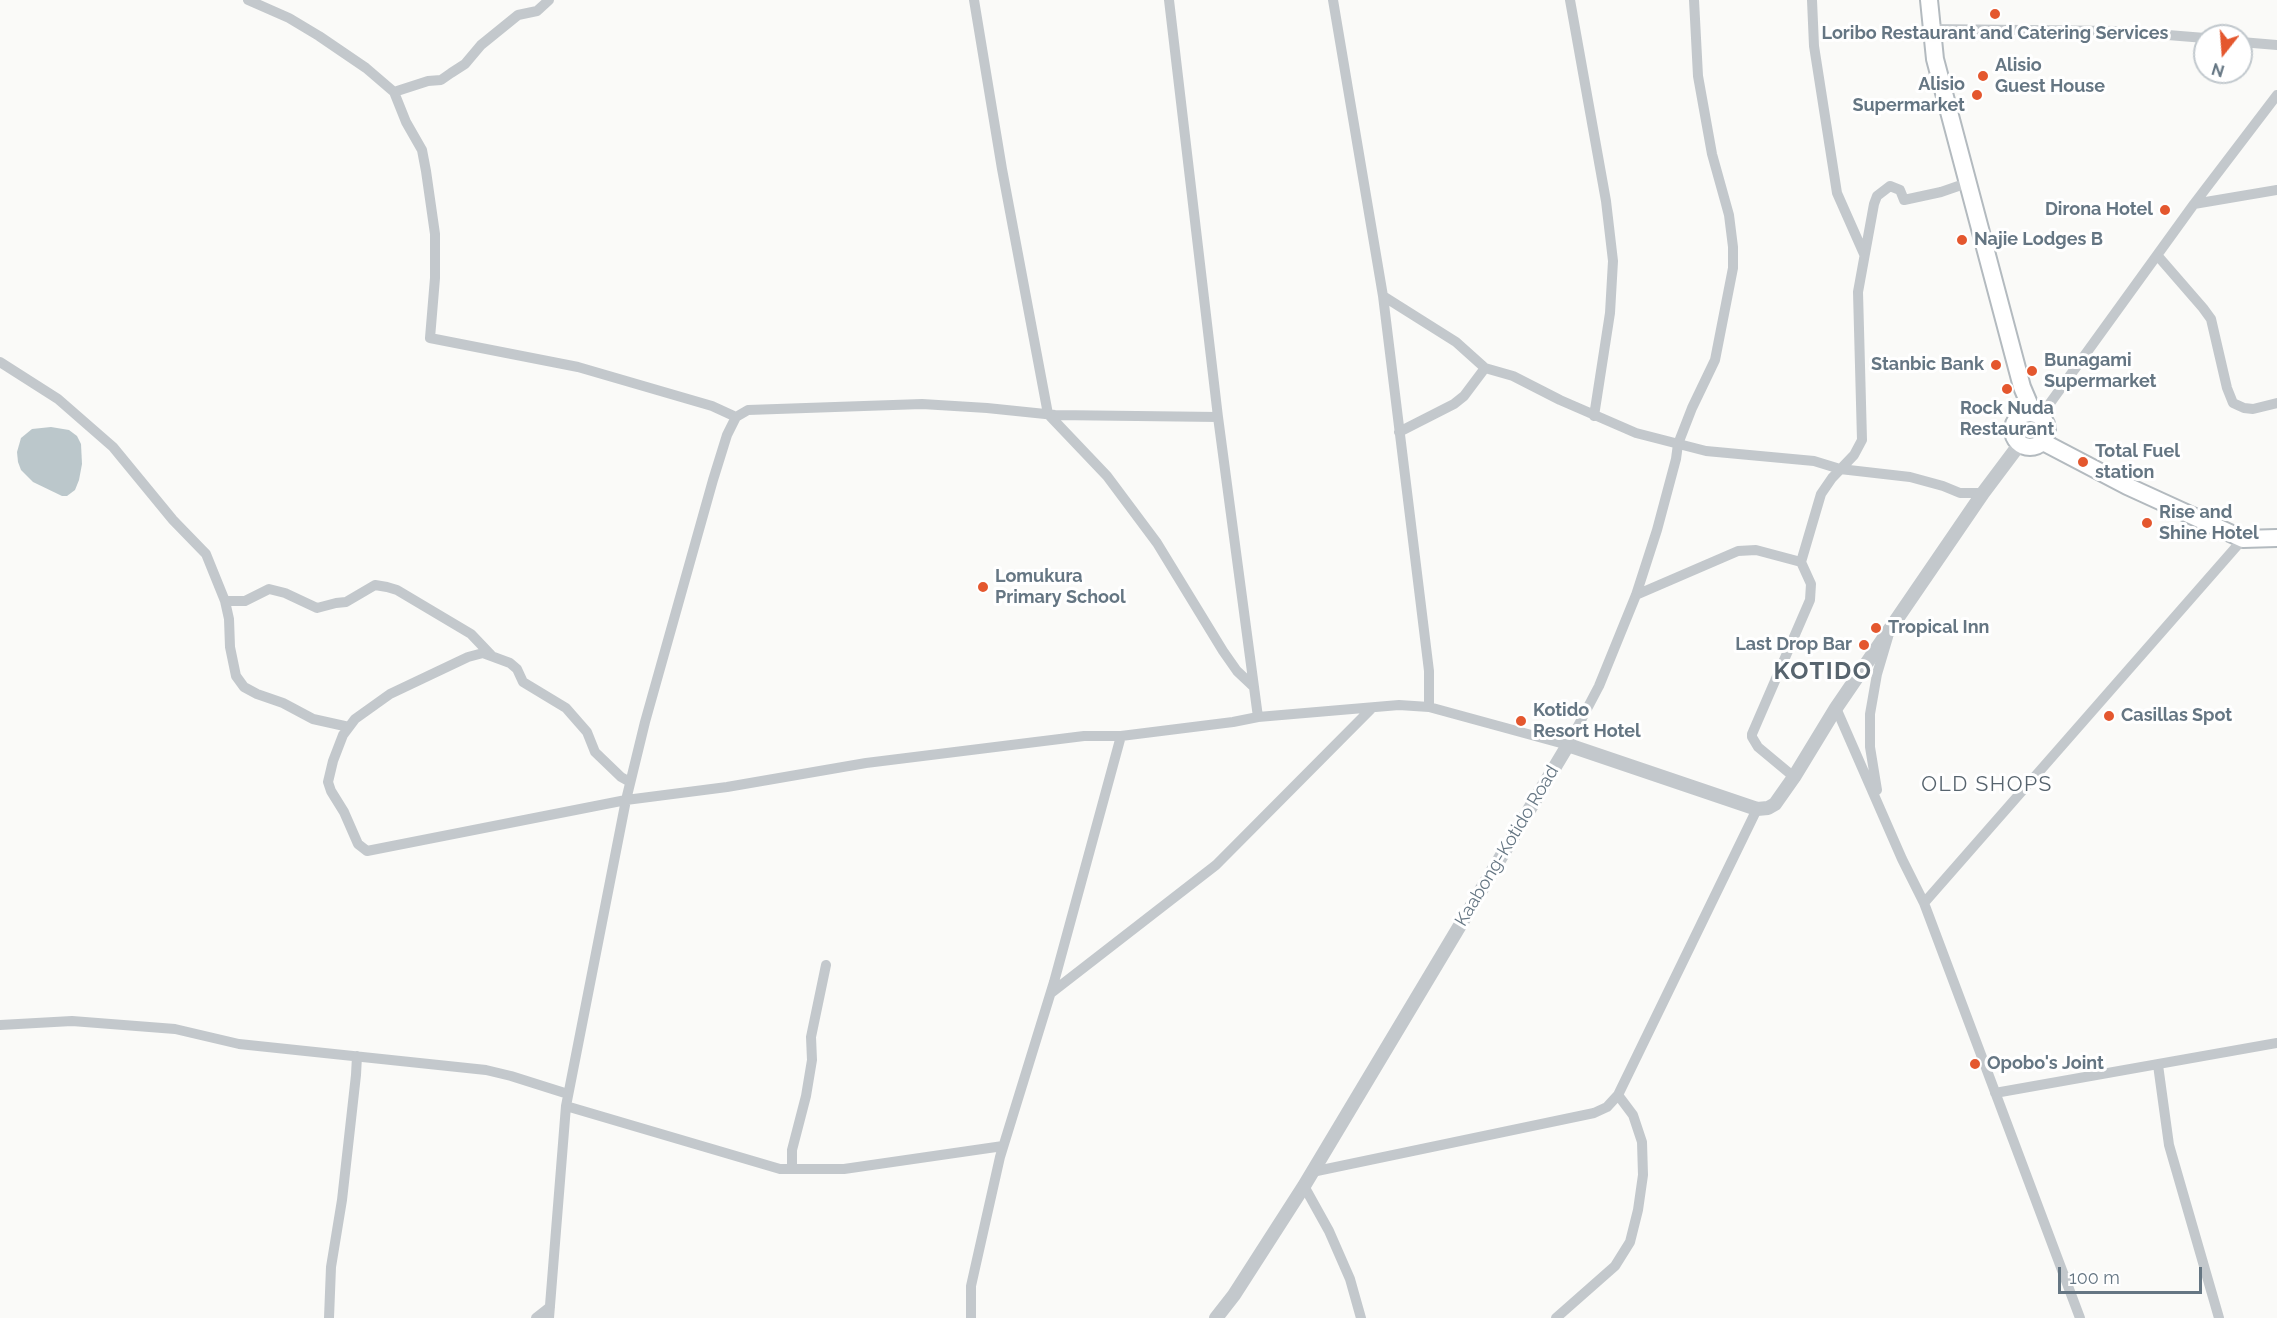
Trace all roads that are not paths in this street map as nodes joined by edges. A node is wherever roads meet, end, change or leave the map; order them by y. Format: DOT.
graph roads {
  1 [pos="248,0"];
  2 [pos="549,0"];
  3 [pos="974,0"];
  4 [pos="1169,0"];
  5 [pos="1333,0"];
  6 [pos="1570,0"];
  7 [pos="1694,0"];
  8 [pos="1812,0"];
  9 [pos="1929,0"];
  10 [pos="1930,29"];
  11 [pos="2193,38"];
  12 [pos="2253,43"];
  13 [pos="2277,45"];
  14 [pos="394,92"];
  15 [pos="2277,95"];
  16 [pos="1967,183"];
  17 [pos="2277,190"];
  18 [pos="2194,204"];
  19 [pos="1864,254"];
  20 [pos="2157,255"];
  21 [pos="1383,296"];
  22 [pos="0,362"];
  23 [pos="1485,368"];
  24 [pos="2277,403"];
  25 [pos="1048,414"];
  26 [pos="1594,416"];
  27 [pos="2031,416"];
  28 [pos="736,417"];
  29 [pos="1218,417"];
  30 [pos="1399,432"];
  31 [pos="2043,442"];
  32 [pos="1678,444"];
  33 [pos="2019,445"];
  34 [pos="1840,469"];
  35 [pos="1983,493"];
  36 [pos="2277,538"];
  37 [pos="2243,539"];
  38 [pos="1801,562"];
  39 [pos="1636,595"];
  40 [pos="225,601"];
  41 [pos="1890,629"];
  42 [pos="491,655"];
  43 [pos="1254,687"];
  44 [pos="1429,707"];
  45 [pos="1836,708"];
  46 [pos="1371,709"];
  47 [pos="1258,717"];
  48 [pos="349,727"];
  49 [pos="1121,736"];
  50 [pos="1568,745"];
  51 [pos="1794,777"];
  52 [pos="630,782"];
  53 [pos="626,800"];
  54 [pos="1878,802"];
  55 [pos="1757,809"];
  56 [pos="1924,903"];
  57 [pos="826,965"];
  58 [pos="1051,994"];
  59 [pos="0,1025"];
  60 [pos="2277,1043"];
  61 [pos="357,1056"];
  62 [pos="2158,1065"];
  63 [pos="1995,1093"];
  64 [pos="568,1094"];
  65 [pos="1618,1095"];
  66 [pos="566,1106"];
  67 [pos="1003,1146"];
  68 [pos="792,1169"];
  69 [pos="1312,1172"];
  70 [pos="1304,1186"];
  71 [pos="550,1312"];
  72 [pos="329,1318"];
  73 [pos="536,1318"];
  74 [pos="971,1318"];
  75 [pos="1216,1318"];
  76 [pos="1361,1318"];
  77 [pos="1556,1318"];
  78 [pos="2080,1318"];
  79 [pos="2219,1318"];
  1 -- 14 [label="street"];
  2 -- 14 [label="street"];
  3 -- 25 [label="street"];
  4 -- 29 [label="street"];
  5 -- 21 [label="street"];
  6 -- 26 [label="street"];
  7 -- 32 [label="street"];
  8 -- 19 [label="street"];
  9 -- 10 [label="main road"];
  10 -- 11 [label="street"];
  10 -- 16 [label="main road"];
  12 -- 13 [label="street"];
  14 -- 28 [label="street"];
  15 -- 18 [label="street"];
  16 -- 19 [label="street"];
  16 -- 27 [label="main road"];
  17 -- 18 [label="street"];
  18 -- 20 [label="street"];
  19 -- 34 [label="street"];
  20 -- 24 [label="street"];
  20 -- 27 [label="street"];
  21 -- 23 [label="street"];
  21 -- 30 [label="street"];
  22 -- 40 [label="street"];
  23 -- 26 [label="street"];
  23 -- 30 [label="street"];
  25 -- 28 [label="street"];
  25 -- 29 [label="street"];
  25 -- 43 [label="street"];
  26 -- 32 [label="street"];
  27 -- 31 [label="main road"];
  27 -- 33 [label="main road"];
  28 -- 52 [label="street"];
  29 -- 43 [label="street"];
  30 -- 44 [label="street"];
  31 -- 33 [label="main road"];
  31 -- 37 [label="main road"];
  32 -- 34 [label="street"];
  32 -- 39 [label="street"];
  33 -- 35 [label="street"];
  34 -- 35 [label="street"];
  34 -- 38 [label="street"];
  35 -- 41 [label="street"];
  36 -- 37 [label="main road"];
  37 -- 56 [label="street"];
  38 -- 39 [label="street"];
  38 -- 51 [label="street"];
  39 -- 50 [label="street"];
  40 -- 42 [label="street"];
  40 -- 48 [label="street"];
  41 -- 45 [label="street"];
  41 -- 54 [label="street"];
  42 -- 48 [label="street"];
  42 -- 52 [label="street"];
  43 -- 47 [label="street"];
  44 -- 46 [label="street"];
  44 -- 50 [label="street"];
  45 -- 51 [label="street"];
  45 -- 54 [label="street"];
  46 -- 47 [label="street"];
  46 -- 58 [label="street"];
  47 -- 49 [label="street"];
  48 -- 53 [label="street"];
  49 -- 53 [label="street"];
  49 -- 58 [label="street"];
  50 -- 55 [label="street, Kaabong-Kotido Road"];
  50 -- 69 [label="street, Kaabong-Kotido Road"];
  51 -- 55 [label="street"];
  52 -- 53 [label="street"];
  53 -- 64 [label="street"];
  54 -- 56 [label="street"];
  55 -- 65 [label="street"];
  56 -- 63 [label="street"];
  57 -- 68 [label="street"];
  58 -- 67 [label="street"];
  59 -- 61 [label="street"];
  60 -- 62 [label="street"];
  61 -- 64 [label="street"];
  61 -- 72 [label="street"];
  62 -- 63 [label="street"];
  62 -- 79 [label="street"];
  63 -- 78 [label="street"];
  64 -- 66 [label="street"];
  65 -- 69 [label="street"];
  65 -- 77 [label="street"];
  66 -- 68 [label="street"];
  66 -- 71 [label="street"];
  67 -- 68 [label="street"];
  67 -- 74 [label="street"];
  69 -- 70 [label="street, Kaabong-Kotido Road"];
  70 -- 75 [label="street, Kaabong-Kotido Road"];
  70 -- 76 [label="street"];
  71 -- 73 [label="street"];
}
